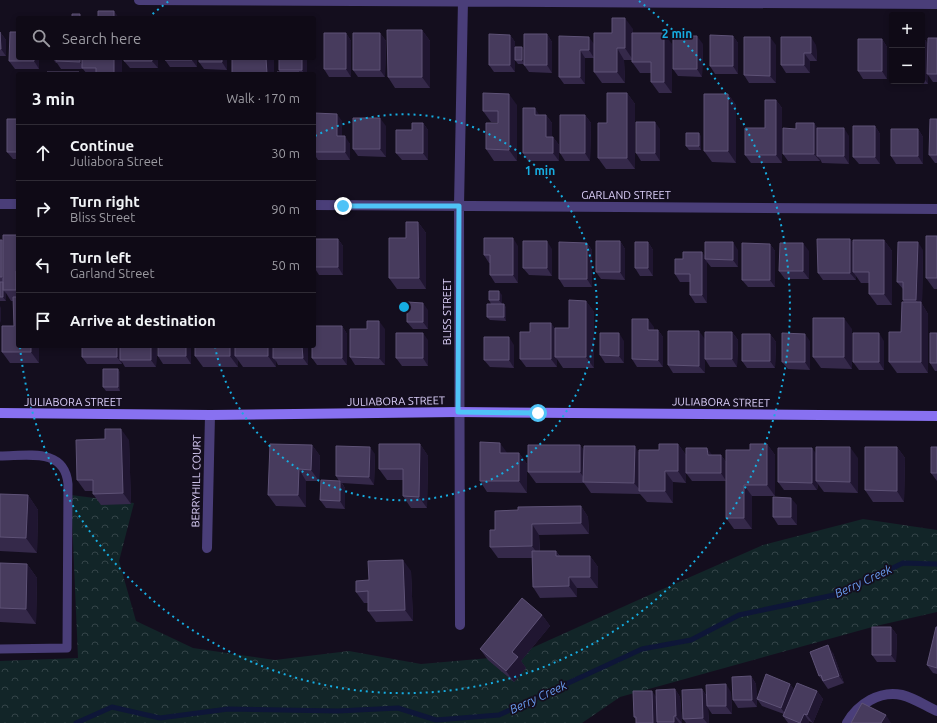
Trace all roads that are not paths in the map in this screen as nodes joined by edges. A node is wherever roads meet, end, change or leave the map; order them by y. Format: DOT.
graph roads {
  1 [pos="139,0"];
  2 [pos="463,1"];
  3 [pos="937,4"];
  4 [pos="0,204"];
  5 [pos="16,204"];
  6 [pos="316,205"];
  7 [pos="459,206"];
  8 [pos="937,209"];
  9 [pos="458,412"];
  10 [pos="0,413"];
  11 [pos="210,414"];
  12 [pos="937,416"];
  13 [pos="0,456"];
  14 [pos="207,548"];
  15 [pos="460,625"];
  16 [pos="0,649"];
  17 [pos="937,711"];
  18 [pos="847,723"];
  1 -- 2 [label="street"];
  2 -- 3 [label="street"];
  2 -- 7 [label="street, BLISS STREET"];
  4 -- 5 [label="street"];
  6 -- 7 [label="street, GARLAND STREET"];
  7 -- 8 [label="street, GARLAND STREET"];
  7 -- 9 [label="street, BLISS STREET"];
  9 -- 11 [label="street, JULIABORA STREET"];
  9 -- 12 [label="street, JULIABORA STREET"];
  9 -- 15 [label="street, BLISS STREET"];
  10 -- 11 [label="street, JULIABORA STREET"];
  11 -- 14 [label="street, BERRYHILL COURT"];
  13 -- 16 [label="lane"];
  17 -- 18 [label="street"];
}
